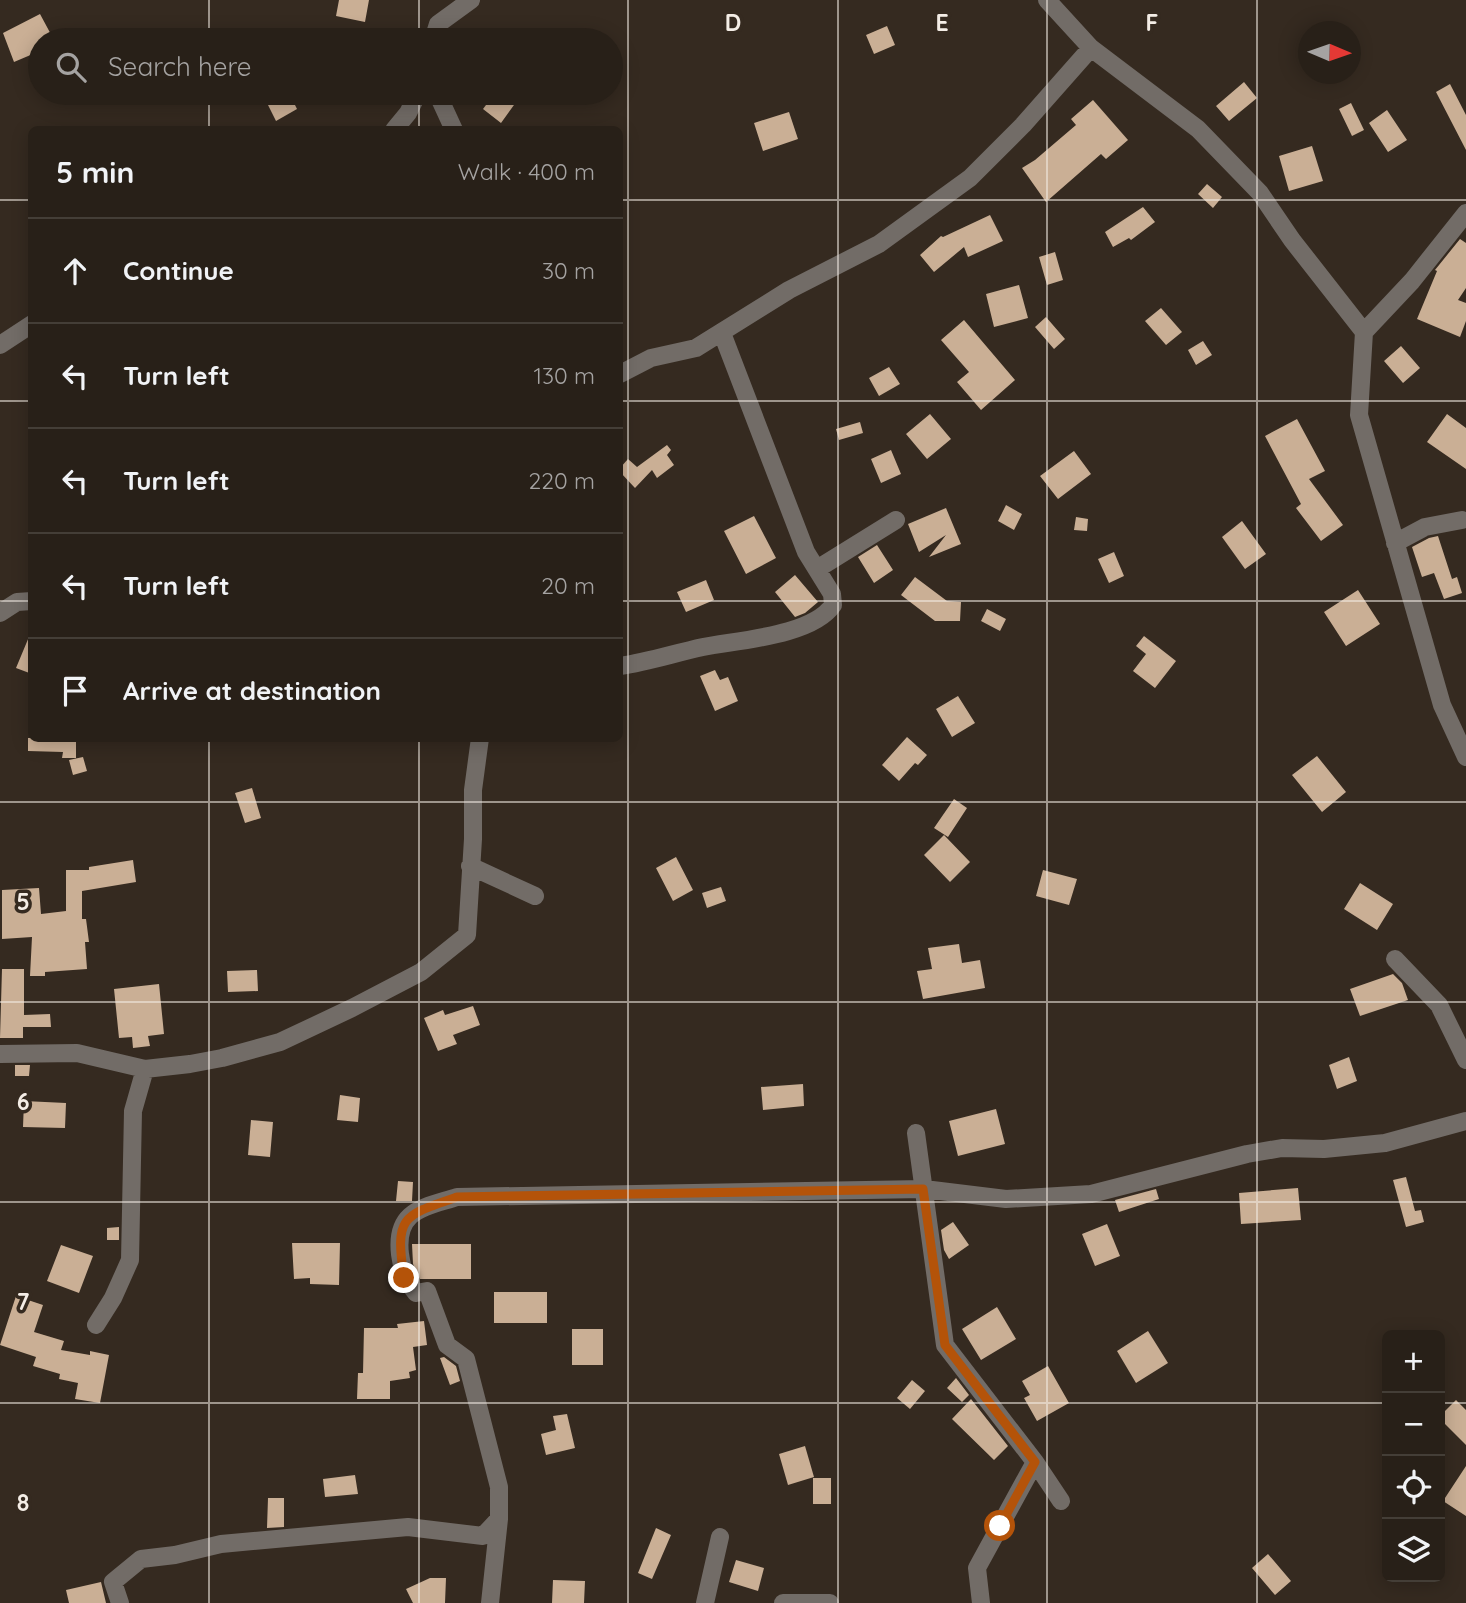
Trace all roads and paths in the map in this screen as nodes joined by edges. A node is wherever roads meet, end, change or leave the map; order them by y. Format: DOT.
graph roads {
  1 [pos="471,0"];
  2 [pos="1047,0"];
  3 [pos="437,28"];
  4 [pos="1091,48"];
  5 [pos="412,105"];
  6 [pos="443,105"];
  7 [pos="397,126"];
  8 [pos="452,126"];
  9 [pos="1466,213"];
  10 [pos="28,327"];
  11 [pos="722,332"];
  12 [pos="1364,332"];
  13 [pos="0,345"];
  14 [pos="623,372"];
  15 [pos="896,520"];
  16 [pos="1462,520"];
  17 [pos="1395,543"];
  18 [pos="817,569"];
  19 [pos="28,601"];
  20 [pos="0,613"];
  21 [pos="623,665"];
  22 [pos="479,742"];
  23 [pos="1466,757"];
  24 [pos="470,866"];
  25 [pos="535,896"];
  26 [pos="1395,959"];
  27 [pos="0,1055"];
  28 [pos="1466,1060"];
  29 [pos="145,1069"];
  30 [pos="1466,1121"];
  31 [pos="916,1133"];
  32 [pos="923,1189"];
  33 [pos="96,1325"];
  34 [pos="1035,1462"];
  35 [pos="1061,1501"];
  36 [pos="499,1519"];
  37 [pos="720,1537"];
  38 [pos="120,1603"];
  39 [pos="490,1603"];
  40 [pos="705,1603"];
  41 [pos="783,1603"];
  42 [pos="830,1603"];
  43 [pos="981,1603"];
  1 -- 3 [label="street"];
  2 -- 4 [label="street"];
  4 -- 11 [label="street"];
  4 -- 12 [label="street"];
  5 -- 7 [label="street"];
  6 -- 8 [label="street"];
  9 -- 12 [label="street"];
  10 -- 13 [label="street"];
  11 -- 14 [label="street"];
  11 -- 18 [label="street"];
  12 -- 17 [label="street"];
  15 -- 18 [label="street"];
  16 -- 17 [label="street"];
  17 -- 23 [label="street"];
  18 -- 21 [label="street"];
  19 -- 20 [label="street"];
  22 -- 24 [label="street"];
  24 -- 25 [label="street"];
  24 -- 29 [label="street"];
  26 -- 28 [label="street"];
  27 -- 29 [label="street"];
  29 -- 33 [label="street"];
  30 -- 32 [label="street"];
  31 -- 32 [label="street"];
  32 -- 34 [label="street"];
  32 -- 36 [label="street"];
  34 -- 35 [label="street"];
  34 -- 43 [label="street"];
  36 -- 38 [label="street"];
  36 -- 39 [label="street"];
  37 -- 40 [label="street"];
  41 -- 42 [label="street"];
}
